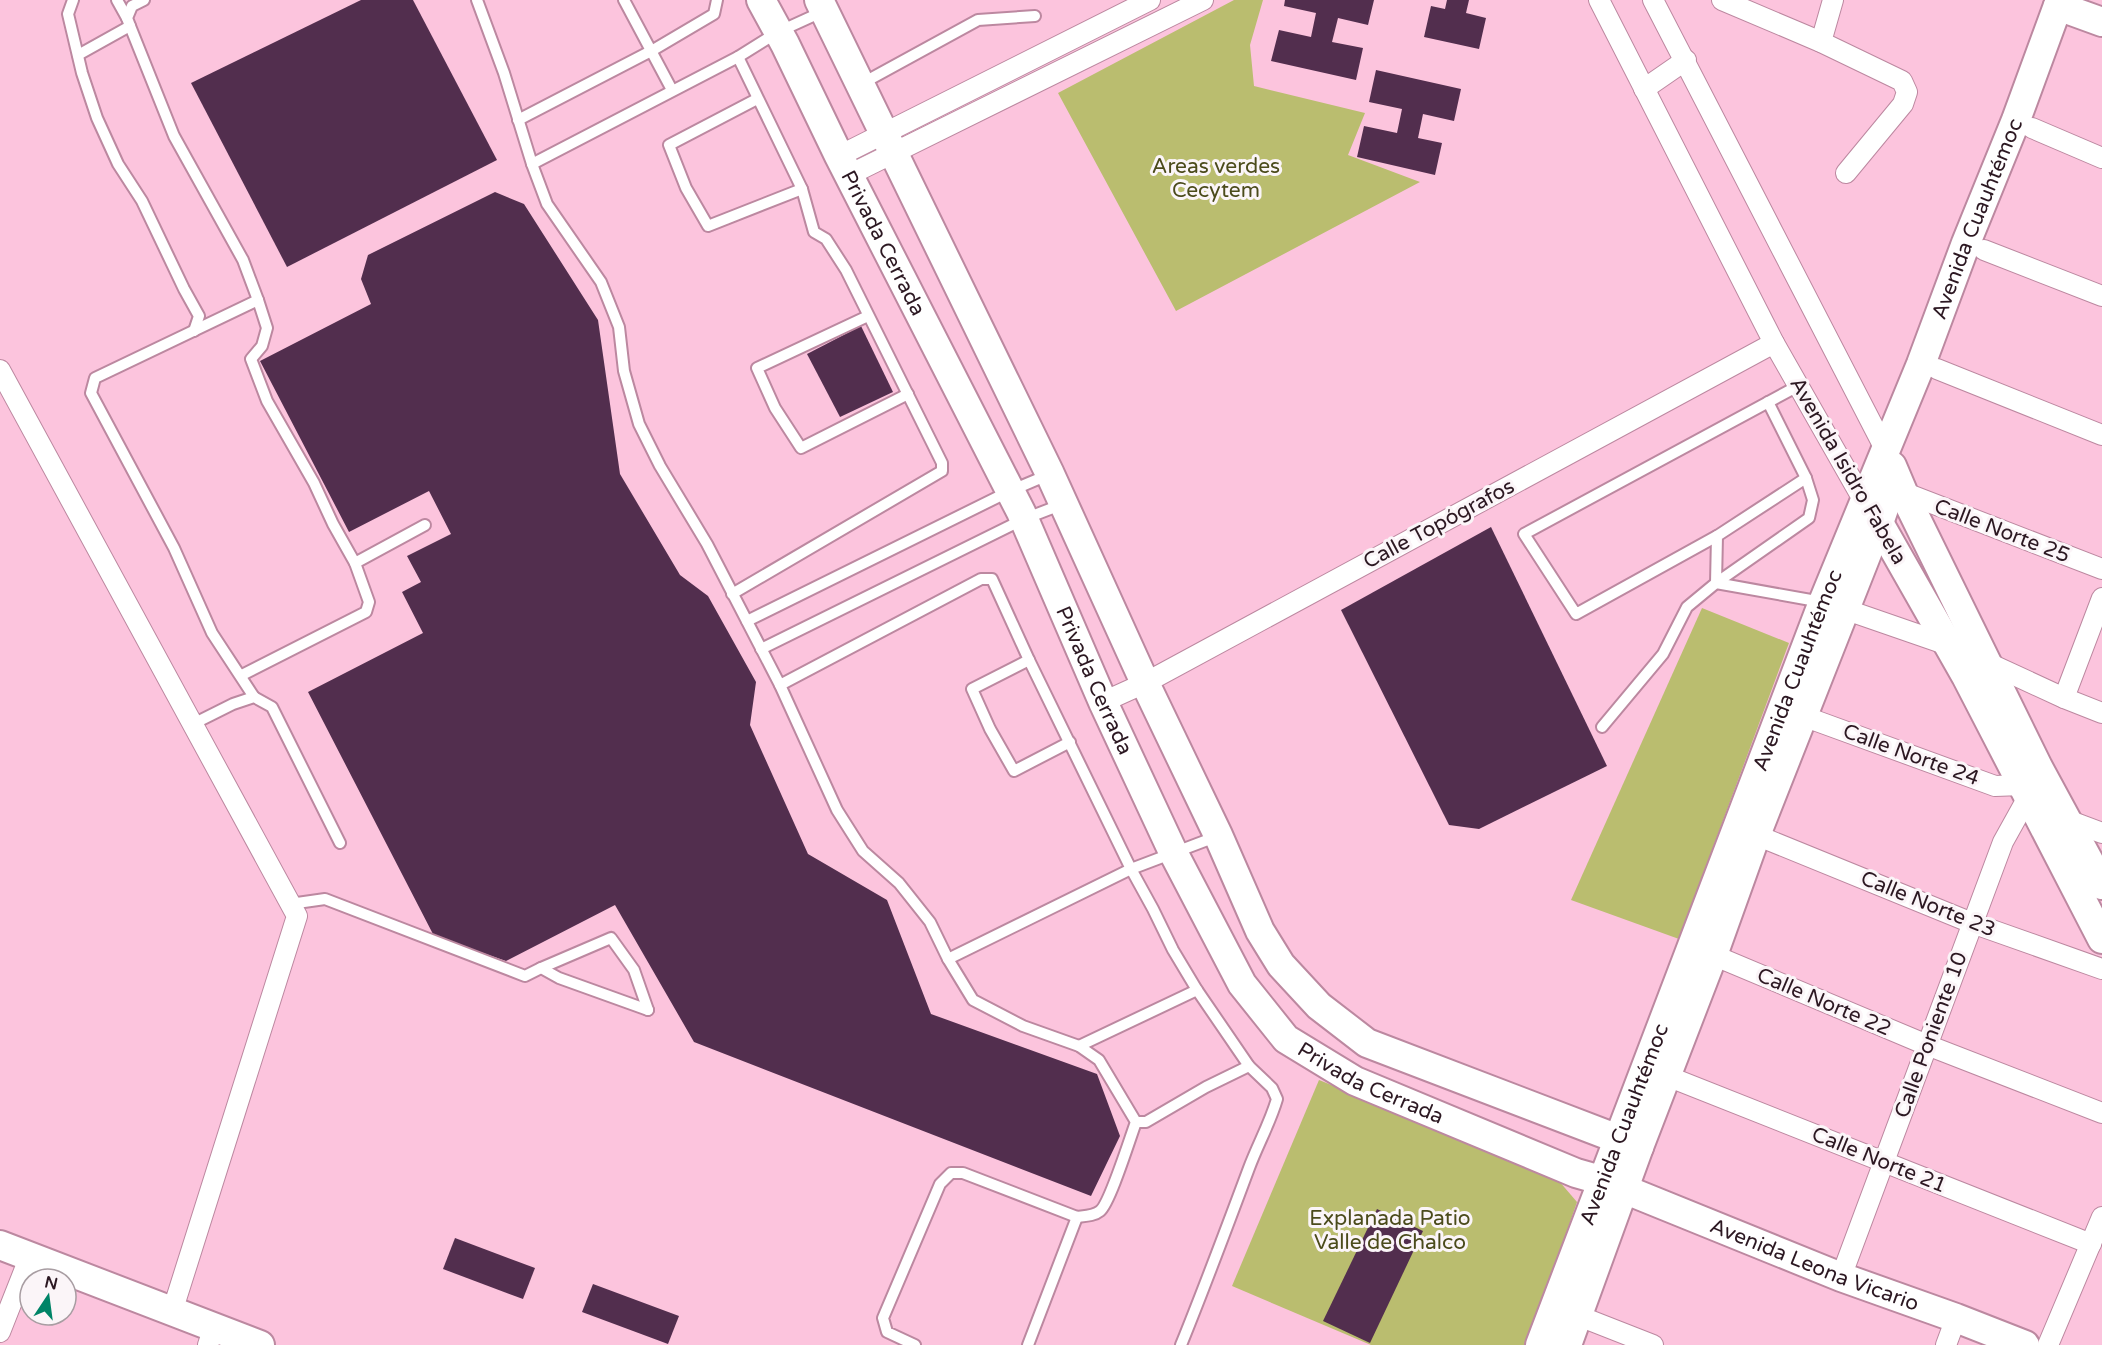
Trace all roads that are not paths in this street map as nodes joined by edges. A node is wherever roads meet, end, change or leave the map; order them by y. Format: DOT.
graph roads {
  1 [pos="73,0"];
  2 [pos="117,0"];
  3 [pos="144,0"];
  4 [pos="477,0"];
  5 [pos="624,0"];
  6 [pos="717,0"];
  7 [pos="761,0"];
  8 [pos="1150,0"];
  9 [pos="1203,0"];
  10 [pos="1599,0"];
  11 [pos="1653,0"];
  12 [pos="1722,0"];
  13 [pos="1833,0"];
  14 [pos="822,6"];
  15 [pos="2075,8"];
  16 [pos="1035,16"];
  17 [pos="129,22"];
  18 [pos="778,32"];
  19 [pos="1821,42"];
  20 [pos="652,50"];
  21 [pos="78,55"];
  22 [pos="738,57"];
  23 [pos="1686,60"];
  24 [pos="861,84"];
  25 [pos="1644,89"];
  26 [pos="672,90"];
  27 [pos="757,99"];
  28 [pos="518,120"];
  29 [pos="2032,128"];
  30 [pos="890,143"];
  31 [pos="2102,158"];
  32 [pos="532,164"];
  33 [pos="844,166"];
  34 [pos="1846,173"];
  35 [pos="802,189"];
  36 [pos="1984,250"];
  37 [pos="2102,296"];
  38 [pos="258,300"];
  39 [pos="868,316"];
  40 [pos="194,330"];
  41 [pos="1774,343"];
  42 [pos="1937,369"];
  43 [pos="0,370"];
  44 [pos="1798,386"];
  45 [pos="908,394"];
  46 [pos="1768,402"];
  47 [pos="2102,435"];
  48 [pos="1895,473"];
  49 [pos="1050,474"];
  50 [pos="1806,478"];
  51 [pos="1010,491"];
  52 [pos="1063,504"];
  53 [pos="1872,513"];
  54 [pos="1024,519"];
  55 [pos="425,525"];
  56 [pos="1717,536"];
  57 [pos="355,563"];
  58 [pos="2102,569"];
  59 [pos="1716,584"];
  60 [pos="732,594"];
  61 [pos="2102,598"];
  62 [pos="1834,605"];
  63 [pos="747,621"];
  64 [pos="1948,645"];
  65 [pos="761,649"];
  66 [pos="1029,660"];
  67 [pos="1987,662"];
  68 [pos="242,675"];
  69 [pos="1145,683"];
  70 [pos="780,685"];
  71 [pos="254,697"];
  72 [pos="2064,698"];
  73 [pos="1103,702"];
  74 [pos="2102,713"];
  75 [pos="1803,716"];
  76 [pos="193,724"];
  77 [pos="1602,727"];
  78 [pos="1070,741"];
  79 [pos="2025,791"];
  80 [pos="2065,819"];
  81 [pos="2102,833"];
  82 [pos="1756,835"];
  83 [pos="1218,836"];
  84 [pos="340,843"];
  85 [pos="1173,852"];
  86 [pos="1131,869"];
  87 [pos="2102,885"];
  88 [pos="290,903"];
  89 [pos="1972,923"];
  90 [pos="2102,939"];
  91 [pos="1713,955"];
  92 [pos="948,959"];
  93 [pos="541,968"];
  94 [pos="2102,969"];
  95 [pos="1197,990"];
  96 [pos="1928,1045"];
  97 [pos="1079,1046"];
  98 [pos="1249,1066"];
  99 [pos="1667,1076"];
  100 [pos="2102,1113"];
  101 [pos="1136,1122"];
  102 [pos="1629,1144"];
  103 [pos="1884,1162"];
  104 [pos="1614,1185"];
  105 [pos="1077,1217"];
  106 [pos="2098,1231"];
  107 [pos="0,1245"];
  108 [pos="30,1256"];
  109 [pos="1841,1277"];
  110 [pos="172,1312"];
  111 [pos="1579,1316"];
  112 [pos="1956,1318"];
  113 [pos="0,1332"];
  114 [pos="211,1336"];
  115 [pos="260,1345"];
  116 [pos="915,1345"];
  117 [pos="1028,1345"];
  118 [pos="1181,1345"];
  119 [pos="1540,1345"];
  120 [pos="1567,1345"];
  121 [pos="1653,1345"];
  122 [pos="1946,1345"];
  123 [pos="2025,1345"];
  124 [pos="2048,1345"];
  1 -- 21 [label="lane"];
  2 -- 17 [label="lane"];
  3 -- 17 [label="lane"];
  4 -- 28 [label="lane"];
  5 -- 20 [label="lane"];
  6 -- 20 [label="lane"];
  7 -- 18 [label="street, Privada Cerrada"];
  8 -- 30 [label="street"];
  9 -- 30 [label="street"];
  10 -- 25 [label="street, Avenida Isidro Fabela"];
  11 -- 23 [label="street, Avenida Isidro Fabela"];
  12 -- 19 [label="street"];
  13 -- 19 [label="street"];
  14 -- 18 [label="lane"];
  14 -- 24 [label="street, Privada Cerrada"];
  15 -- 29 [label="street, Avenida Cuauhtémoc"];
  15 -- 48 [label="street, Avenida Cuauhtémoc"];
  16 -- 24 [label="lane"];
  17 -- 21 [label="lane"];
  17 -- 38 [label="lane"];
  18 -- 22 [label="lane"];
  18 -- 33 [label="street, Privada Cerrada"];
  19 -- 34 [label="street"];
  20 -- 26 [label="lane"];
  20 -- 28 [label="lane"];
  21 -- 40 [label="lane"];
  22 -- 26 [label="lane"];
  22 -- 27 [label="lane"];
  23 -- 25 [label="street"];
  23 -- 48 [label="street, Avenida Isidro Fabela"];
  24 -- 30 [label="street, Privada Cerrada"];
  25 -- 41 [label="street, Avenida Isidro Fabela"];
  26 -- 32 [label="lane"];
  27 -- 35 [label="lane"];
  27 -- 35 [label="lane"];
  28 -- 32 [label="lane"];
  29 -- 31 [label="street"];
  29 -- 36 [label="street, Avenida Cuauhtémoc"];
  30 -- 33 [label="street"];
  30 -- 49 [label="street, Privada Cerrada"];
  32 -- 60 [label="lane"];
  33 -- 51 [label="street, Privada Cerrada"];
  35 -- 39 [label="lane"];
  36 -- 37 [label="street"];
  36 -- 42 [label="street, Avenida Cuauhtémoc"];
  38 -- 40 [label="lane"];
  38 -- 57 [label="lane"];
  39 -- 45 [label="lane"];
  39 -- 45 [label="lane"];
  40 -- 68 [label="lane"];
  41 -- 44 [label="street, Avenida Isidro Fabela"];
  41 -- 69 [label="street, Calle Topógrafos"];
  42 -- 47 [label="street"];
  42 -- 48 [label="street, Avenida Cuauhtémoc"];
  43 -- 76 [label="street"];
  44 -- 46 [label="lane"];
  44 -- 53 [label="street, Avenida Isidro Fabela"];
  45 -- 60 [label="lane"];
  46 -- 50 [label="lane"];
  46 -- 56 [label="lane"];
  48 -- 53 [label="street, Avenida Cuauhtémoc"];
  48 -- 58 [label="street, Calle Norte 25"];
  48 -- 67 [label="street, Avenida Isidro Fabela"];
  49 -- 51 [label="lane"];
  49 -- 52 [label="street, Privada Cerrada"];
  50 -- 56 [label="lane"];
  50 -- 59 [label="lane"];
  51 -- 54 [label="street, Privada Cerrada"];
  51 -- 63 [label="lane"];
  52 -- 54 [label="lane"];
  52 -- 69 [label="street, Privada Cerrada"];
  53 -- 62 [label="street, Avenida Cuauhtémoc"];
  53 -- 64 [label="street, Avenida Isidro Fabela"];
  54 -- 65 [label="lane"];
  54 -- 73 [label="street, Privada Cerrada"];
  55 -- 57 [label="lane"];
  56 -- 59 [label="lane"];
  57 -- 68 [label="lane"];
  59 -- 62 [label="lane"];
  59 -- 77 [label="lane"];
  60 -- 63 [label="lane"];
  61 -- 72 [label="street"];
  62 -- 64 [label="street"];
  62 -- 75 [label="street, Avenida Cuauhtémoc"];
  62 -- 102 [label="street, Avenida Cuauhtémoc"];
  63 -- 65 [label="lane"];
  64 -- 67 [label="street"];
  64 -- 79 [label="street, Avenida Isidro Fabela"];
  65 -- 70 [label="lane"];
  66 -- 70 [label="lane"];
  66 -- 78 [label="lane"];
  66 -- 78 [label="lane"];
  67 -- 72 [label="street"];
  67 -- 80 [label="street, Avenida Isidro Fabela"];
  68 -- 71 [label="lane"];
  69 -- 73 [label="street, Calle Topógrafos"];
  69 -- 83 [label="street, Privada Cerrada"];
  70 -- 92 [label="lane"];
  71 -- 76 [label="lane"];
  71 -- 84 [label="lane"];
  72 -- 74 [label="street"];
  73 -- 85 [label="street, Privada Cerrada"];
  75 -- 79 [label="street, Calle Norte 24"];
  75 -- 82 [label="street, Avenida Cuauhtémoc"];
  76 -- 88 [label="street"];
  78 -- 86 [label="lane"];
  79 -- 89 [label="street, Calle Poniente 10"];
  79 -- 90 [label="street, Avenida Isidro Fabela"];
  80 -- 81 [label="street"];
  80 -- 87 [label="street, Avenida Isidro Fabela"];
  82 -- 89 [label="street, Calle Norte 23"];
  82 -- 91 [label="street, Avenida Cuauhtémoc"];
  83 -- 85 [label="lane"];
  83 -- 102 [label="street, Privada Cerrada"];
  85 -- 86 [label="lane"];
  85 -- 104 [label="street, Privada Cerrada"];
  86 -- 92 [label="lane"];
  86 -- 95 [label="lane"];
  88 -- 93 [label="lane"];
  88 -- 110 [label="street"];
  89 -- 94 [label="street, Calle Norte 23"];
  89 -- 96 [label="street, Calle Poniente 10"];
  91 -- 96 [label="street, Calle Norte 22"];
  91 -- 99 [label="street, Avenida Cuauhtémoc"];
  92 -- 97 [label="lane"];
  93 -- 93 [label="lane"];
  95 -- 97 [label="lane"];
  95 -- 98 [label="lane"];
  96 -- 100 [label="street, Calle Norte 22"];
  96 -- 103 [label="street, Calle Poniente 10"];
  97 -- 101 [label="lane"];
  98 -- 101 [label="lane"];
  98 -- 118 [label="lane"];
  99 -- 102 [label="street, Avenida Cuauhtémoc"];
  99 -- 103 [label="street, Calle Norte 21"];
  101 -- 105 [label="lane"];
  102 -- 104 [label="street, Avenida Cuauhtémoc"];
  103 -- 106 [label="street, Calle Norte 21"];
  103 -- 109 [label="street, Calle Poniente 10"];
  104 -- 109 [label="street, Avenida Leona Vicario"];
  104 -- 111 [label="street, Avenida Cuauhtémoc"];
  104 -- 119 [label="street, Avenida Cuauhtémoc"];
  105 -- 116 [label="lane"];
  105 -- 117 [label="lane"];
  106 -- 124 [label="street"];
  107 -- 108 [label="street"];
  108 -- 110 [label="street"];
  108 -- 113 [label="street"];
  109 -- 112 [label="street, Avenida Leona Vicario"];
  110 -- 114 [label="street"];
  111 -- 120 [label="street, Avenida Cuauhtémoc"];
  111 -- 121 [label="street"];
  112 -- 122 [label="street"];
  112 -- 123 [label="street, Avenida Leona Vicario"];
  114 -- 115 [label="street"];
}
